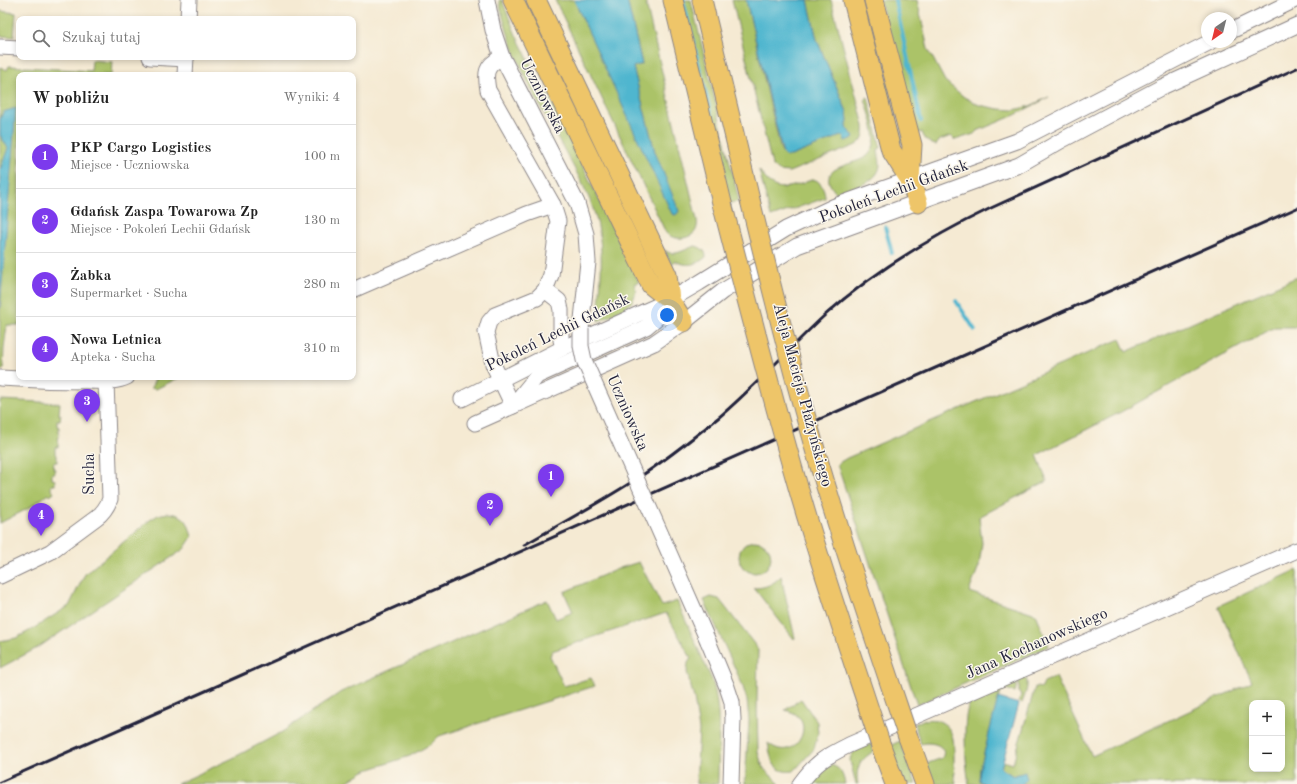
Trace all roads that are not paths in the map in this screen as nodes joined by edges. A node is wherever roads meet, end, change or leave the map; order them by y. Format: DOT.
graph roads {
  1 [pos="189,0"];
  2 [pos="487,0"];
  3 [pos="513,0"];
  4 [pos="536,0"];
  5 [pos="673,0"];
  6 [pos="702,0"];
  7 [pos="853,0"];
  8 [pos="874,0"];
  9 [pos="1295,0"];
  10 [pos="188,16"];
  11 [pos="1297,25"];
  12 [pos="1237,28"];
  13 [pos="1237,31"];
  14 [pos="0,47"];
  15 [pos="1201,47"];
  16 [pos="1250,47"];
  17 [pos="16,48"];
  18 [pos="502,57"];
  19 [pos="186,60"];
  20 [pos="186,72"];
  21 [pos="910,180"];
  22 [pos="918,203"];
  23 [pos="553,205"];
  24 [pos="356,289"];
  25 [pos="545,290"];
  26 [pos="670,300"];
  27 [pos="684,322"];
  28 [pos="563,348"];
  29 [pos="0,378"];
  30 [pos="16,379"];
  31 [pos="37,380"];
  32 [pos="122,380"];
  33 [pos="501,380"];
  34 [pos="106,381"];
  35 [pos="462,399"];
  36 [pos="513,406"];
  37 [pos="475,423"];
  38 [pos="1297,550"];
  39 [pos="0,576"];
  40 [pos="731,784"];
  41 [pos="800,784"];
  42 [pos="895,784"];
  43 [pos="925,784"];
  1 -- 10 [label="street"];
  2 -- 18 [label="street, Uczniowska"];
  3 -- 26 [label="main road"];
  4 -- 26 [label="main road"];
  5 -- 42 [label="main road, Aleja Macieja Płażyńskiego, bridge"];
  6 -- 43 [label="main road, Aleja Macieja Płażyńskiego, bridge"];
  7 -- 21 [label="main road"];
  8 -- 21 [label="main road"];
  9 -- 12 [label="street"];
  11 -- 16 [label="street, Pokoleń Lechii Gdańsk"];
  13 -- 16 [label="street"];
  14 -- 17 [label="street"];
  15 -- 21 [label="street, Pokoleń Lechii Gdańsk"];
  16 -- 22 [label="street, Pokoleń Lechii Gdańsk"];
  18 -- 23 [label="street, Uczniowska"];
  18 -- 40 [label="street, Uczniowska, bridge"];
  19 -- 20 [label="street"];
  21 -- 22 [label="main road"];
  21 -- 26 [label="street, Pokoleń Lechii Gdańsk"];
  22 -- 27 [label="street, Pokoleń Lechii Gdańsk"];
  23 -- 24 [label="street"];
  23 -- 25 [label="street, Uczniowska"];
  25 -- 28 [label="street"];
  25 -- 33 [label="street"];
  26 -- 27 [label="main road"];
  26 -- 28 [label="street, Pokoleń Lechii Gdańsk"];
  26 -- 36 [label="street, Pokoleń Lechii Gdańsk"];
  27 -- 36 [label="street, Pokoleń Lechii Gdańsk"];
  28 -- 33 [label="street, Pokoleń Lechii Gdańsk"];
  29 -- 30 [label="street"];
  31 -- 34 [label="street"];
  32 -- 34 [label="street"];
  33 -- 35 [label="street, Pokoleń Lechii Gdańsk"];
  33 -- 36 [label="street"];
  34 -- 39 [label="street, Sucha"];
  36 -- 37 [label="street, Pokoleń Lechii Gdańsk"];
  38 -- 41 [label="street, Jana Kochanowskiego"];
}
